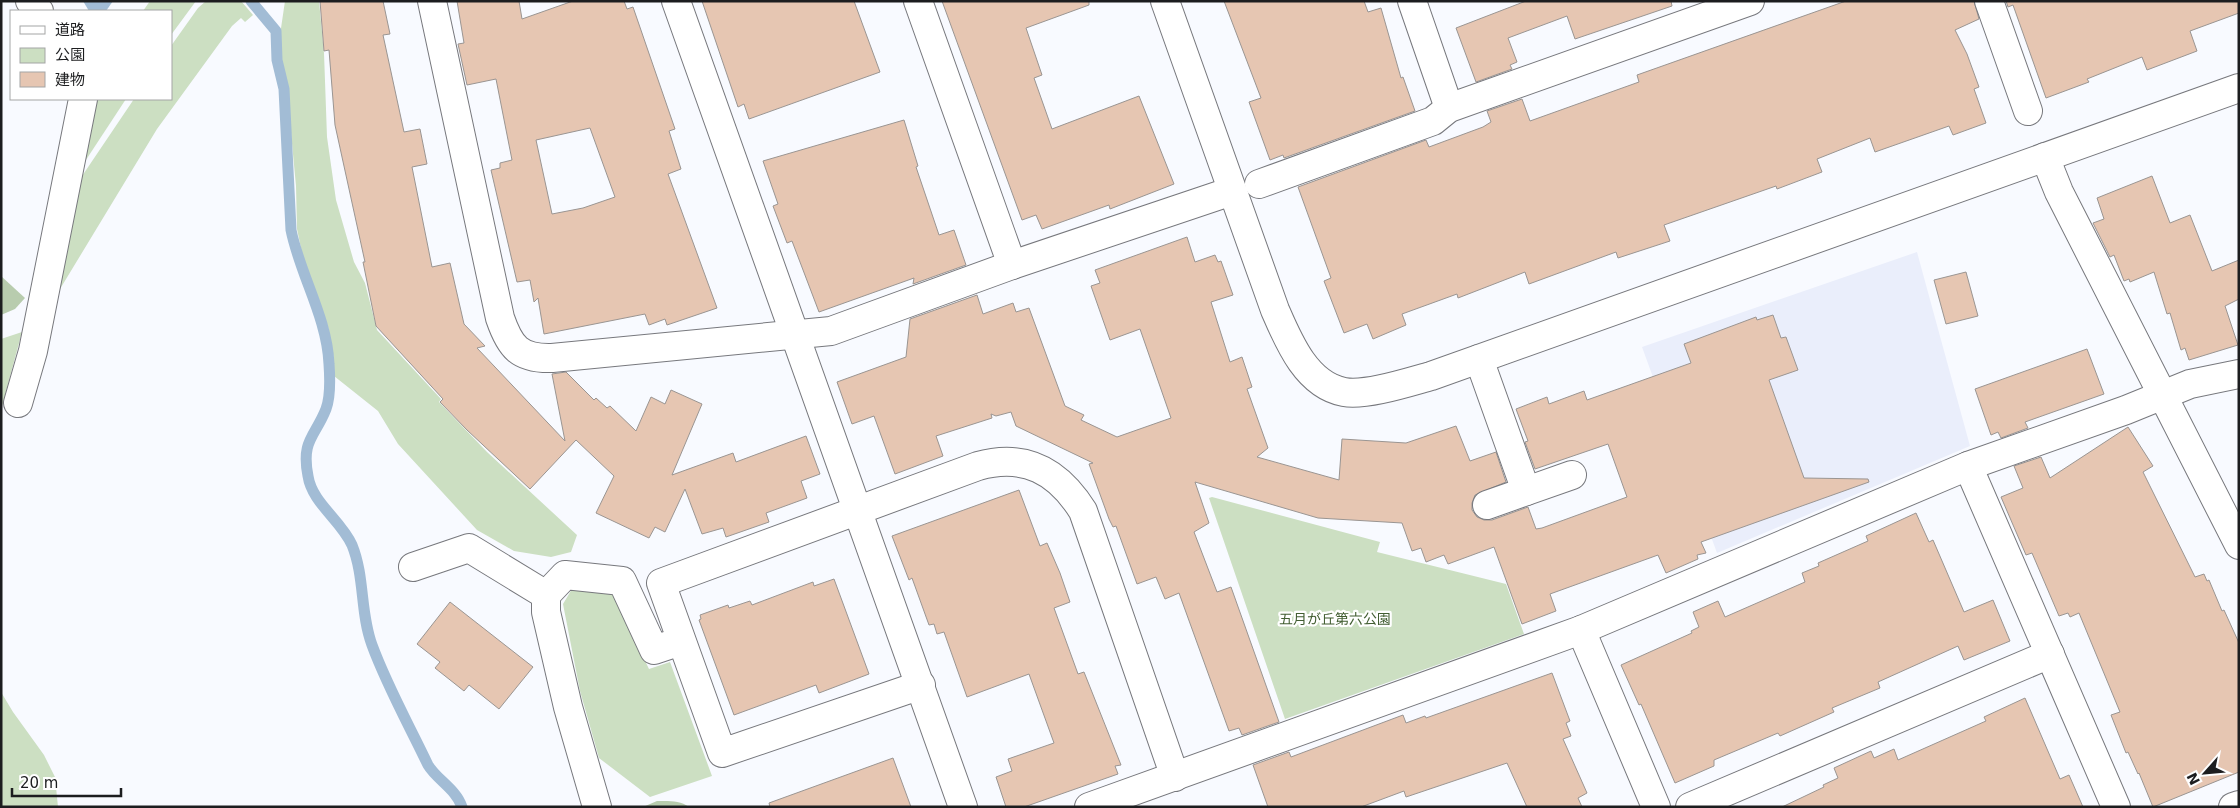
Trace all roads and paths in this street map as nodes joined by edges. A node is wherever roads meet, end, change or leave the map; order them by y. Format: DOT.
graph roads {
  1 [pos="432,1"];
  2 [pos="676,1"];
  3 [pos="918,1"];
  4 [pos="1165,1"];
  5 [pos="1412,1"];
  6 [pos="1750,1"];
  7 [pos="1989,1"];
  8 [pos="2239,88"];
  9 [pos="83,100"];
  10 [pos="1448,108"];
  11 [pos="2028,111"];
  12 [pos="2045,157"];
  13 [pos="1259,184"];
  14 [pos="1232,191"];
  15 [pos="1012,265"];
  16 [pos="796,336"];
  17 [pos="1479,359"];
  18 [pos="2239,374"];
  19 [pos="2162,395"];
  20 [pos="18,403"];
  21 [pos="1968,466"];
  22 [pos="1572,475"];
  23 [pos="1526,491"];
  24 [pos="1487,505"];
  25 [pos="858,509"];
  26 [pos="2239,545"];
  27 [pos="413,567"];
  28 [pos="546,595"];
  29 [pos="1580,630"];
  30 [pos="681,641"];
  31 [pos="2050,654"];
  32 [pos="921,685"];
  33 [pos="1174,777"];
  34 [pos="2239,805"];
  35 [pos="597,807"];
  36 [pos="962,807"];
  37 [pos="1089,807"];
  38 [pos="1656,807"];
  39 [pos="1690,807"];
  40 [pos="2116,807"];
  41 [pos="2233,807"];
  1 -- 16 [label="street"];
  2 -- 16 [label="street"];
  3 -- 15 [label="street"];
  4 -- 14 [label="street"];
  5 -- 10 [label="street"];
  6 -- 10 [label="street"];
  7 -- 11 [label="street"];
  8 -- 12 [label="street"];
  9 -- 20 [label="street"];
  10 -- 13 [label="street"];
  12 -- 17 [label="street"];
  12 -- 19 [label="street"];
  14 -- 15 [label="street"];
  14 -- 17 [label="street"];
  15 -- 16 [label="street"];
  16 -- 25 [label="street"];
  17 -- 23 [label="street"];
  18 -- 19 [label="street"];
  19 -- 21 [label="street"];
  19 -- 26 [label="street"];
  21 -- 29 [label="street"];
  21 -- 31 [label="street"];
  22 -- 23 [label="street"];
  23 -- 24 [label="street"];
  25 -- 30 [label="street"];
  25 -- 32 [label="street"];
  25 -- 33 [label="street"];
  27 -- 28 [label="street"];
  28 -- 30 [label="street"];
  28 -- 35 [label="street"];
  29 -- 33 [label="street"];
  29 -- 38 [label="street"];
  30 -- 32 [label="street"];
  31 -- 39 [label="street"];
  31 -- 40 [label="street"];
  32 -- 36 [label="street"];
  33 -- 37 [label="street"];
  34 -- 41 [label="street"];
}
